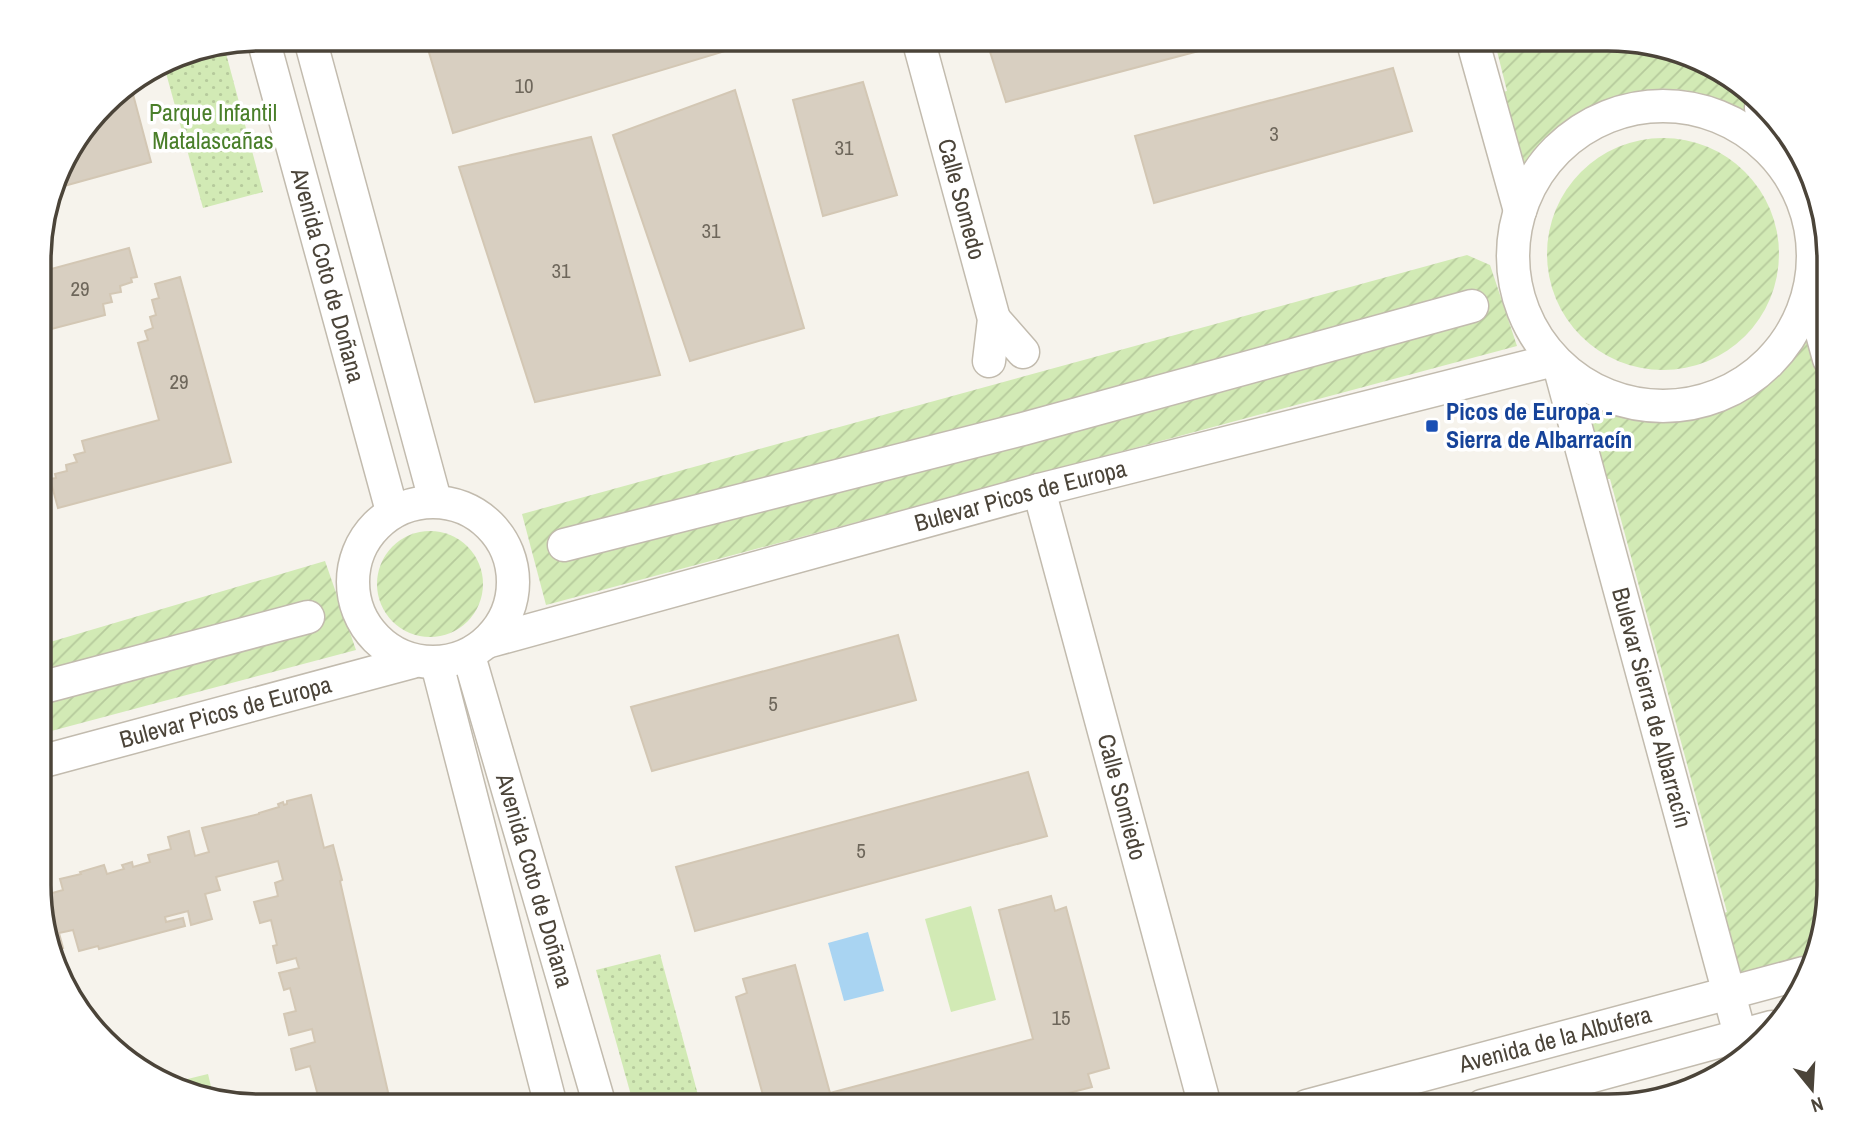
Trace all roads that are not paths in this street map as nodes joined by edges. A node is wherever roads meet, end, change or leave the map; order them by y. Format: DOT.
graph roads {
  1 [pos="267,51"];
  2 [pos="314,51"];
  3 [pos="922,51"];
  4 [pos="1476,51"];
  5 [pos="1765,122"];
  6 [pos="1773,152"];
  7 [pos="1520,211"];
  8 [pos="1810,290"];
  9 [pos="1472,306"];
  10 [pos="1817,315"];
  11 [pos="994,319"];
  12 [pos="1023,352"];
  13 [pos="989,362"];
  14 [pos="1556,362"];
  15 [pos="1039,490"];
  16 [pos="435,500"];
  17 [pos="392,511"];
  18 [pos="564,545"];
  19 [pos="308,617"];
  20 [pos="480,648"];
  21 [pos="424,663"];
  22 [pos="51,685"];
  23 [pos="51,759"];
  24 [pos="1796,975"];
  25 [pos="1729,994"];
  26 [pos="1743,1044"];
  27 [pos="548,1094"];
  28 [pos="597,1094"];
  29 [pos="1202,1094"];
  30 [pos="1352,1094"];
  31 [pos="1533,1094"];
  1 -- 17 [label="street, Avenida Coto de Doñana"];
  2 -- 16 [label="street, Avenida Coto de Doñana"];
  3 -- 11 [label="street, Calle Somedo"];
  4 -- 7 [label="street"];
  5 -- 6 [label="street"];
  6 -- 7 [label="street"];
  6 -- 8 [label="street"];
  7 -- 14 [label="street"];
  8 -- 10 [label="street"];
  8 -- 14 [label="street"];
  9 -- 18 [label="street"];
  11 -- 12 [label="street"];
  11 -- 13 [label="street, Calle Somedo"];
  14 -- 15 [label="street, Bulevar Picos de Europa"];
  14 -- 25 [label="street, Bulevar Sierra de Albarracín"];
  15 -- 20 [label="street, Bulevar Picos de Europa"];
  15 -- 29 [label="street, Calle Somiedo"];
  16 -- 17 [label="street"];
  16 -- 20 [label="street"];
  17 -- 21 [label="street"];
  19 -- 22 [label="street"];
  20 -- 21 [label="street"];
  20 -- 28 [label="street, Avenida Coto de Doñana"];
  21 -- 23 [label="street, Bulevar Picos de Europa"];
  21 -- 27 [label="street, Avenida Coto de Doñana"];
  24 -- 25 [label="street, Avenida de la Albufera"];
  25 -- 26 [label="street, Bulevar Sierra de Albarracín"];
  25 -- 30 [label="street, Avenida de la Albufera"];
  26 -- 31 [label="street, Avenida de la Albufera"];
}
